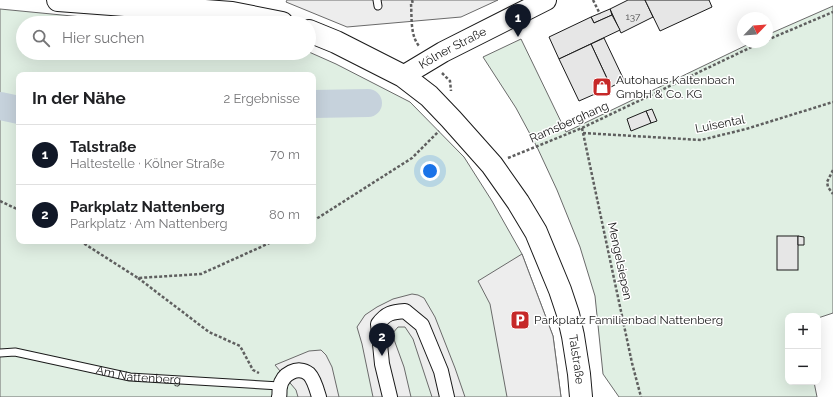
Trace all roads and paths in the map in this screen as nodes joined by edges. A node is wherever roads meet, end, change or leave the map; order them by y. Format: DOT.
graph roads {
  1 [pos="58,0"];
  2 [pos="546,0"];
  3 [pos="593,0"];
  4 [pos="412,2"];
  5 [pos="833,12"];
  6 [pos="600,14"];
  7 [pos="250,16"];
  8 [pos="316,34"];
  9 [pos="773,37"];
  10 [pos="749,48"];
  11 [pos="430,60"];
  12 [pos="402,76"];
  13 [pos="452,96"];
  14 [pos="833,102"];
  15 [pos="451,119"];
  16 [pos="582,128"];
  17 [pos="583,133"];
  18 [pos="492,165"];
  19 [pos="833,170"];
  20 [pos="833,194"];
  21 [pos="0,201"];
  22 [pos="16,209"];
  23 [pos="316,219"];
  24 [pos="85,244"];
  25 [pos="267,244"];
  26 [pos="138,278"];
  27 [pos="0,353"];
  28 [pos="280,391"];
  29 [pos="320,397"];
  30 [pos="390,397"];
  31 [pos="447,397"];
  32 [pos="581,397"];
  33 [pos="641,397"];
  1 -- 7 [label="main road"];
  2 -- 11 [label="main road, Kölner Straße"];
  3 -- 6 [label="path"];
  4 -- 11 [label="path"];
  5 -- 9 [label="path"];
  8 -- 12 [label="main road, Talstraße"];
  10 -- 16 [label="path, Ramsberghang"];
  11 -- 12 [label="main road, Kölner Straße"];
  11 -- 13 [label="path"];
  12 -- 15 [label="main road, Talstraße"];
  14 -- 17 [label="path, Luisental"];
  15 -- 18 [label="main road, Talstraße"];
  15 -- 23 [label="path"];
  16 -- 17 [label="path, Mengelsiepen"];
  16 -- 18 [label="path, Ramsberghang"];
  17 -- 33 [label="path, Mengelsiepen"];
  18 -- 32 [label="main road, Talstraße"];
  19 -- 20 [label="path"];
  21 -- 22 [label="path"];
  24 -- 26 [label="path"];
  25 -- 26 [label="path"];
  26 -- 28 [label="path"];
  27 -- 28 [label="lane, Am Nattenberg"];
  28 -- 29 [label="street"];
  30 -- 31 [label="street"];
}
